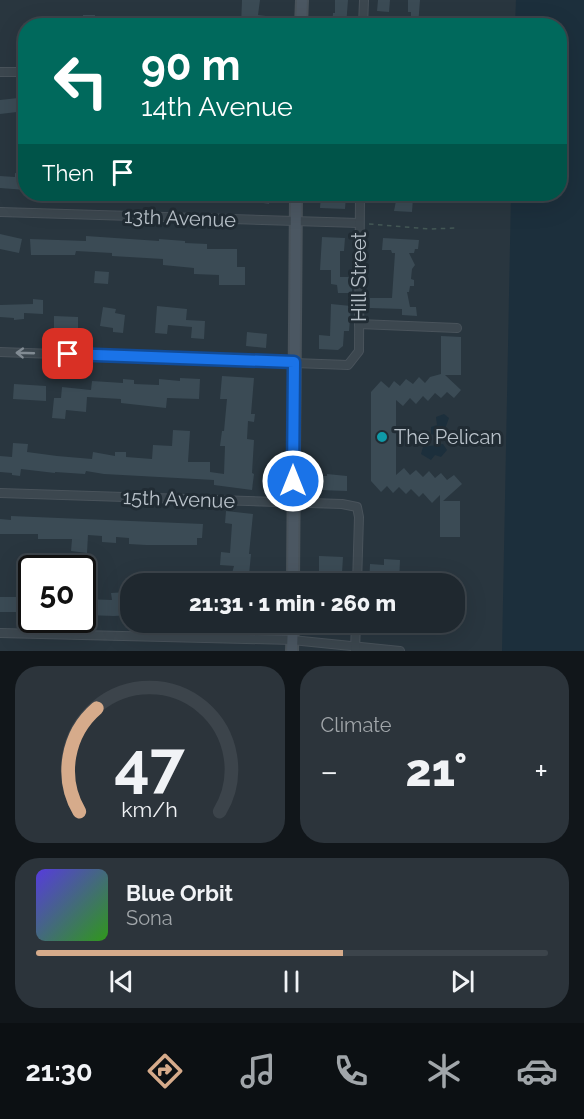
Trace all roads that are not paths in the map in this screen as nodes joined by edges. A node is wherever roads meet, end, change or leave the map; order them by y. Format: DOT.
graph roads {
  1 [pos="302,0"];
  2 [pos="364,0"];
  3 [pos="301,18"];
  4 [pos="363,18"];
  5 [pos="0,72"];
  6 [pos="18,72"];
  7 [pos="296,201"];
  8 [pos="360,201"];
  9 [pos="0,212"];
  10 [pos="295,222"];
  11 [pos="359,223"];
  12 [pos="359,324"];
  13 [pos="457,328"];
  14 [pos="0,352"];
  15 [pos="294,362"];
  16 [pos="0,493"];
  17 [pos="293,503"];
  18 [pos="293,573"];
  19 [pos="357,573"];
  20 [pos="0,633"];
  21 [pos="356,633"];
  22 [pos="292,645"];
  23 [pos="355,648"];
  24 [pos="400,651"];
  1 -- 3 [label="main road"];
  2 -- 4 [label="street"];
  5 -- 6 [label="street"];
  7 -- 10 [label="main road"];
  8 -- 11 [label="street, Hill Street"];
  9 -- 10 [label="street, 13th Avenue"];
  10 -- 11 [label="street, 13th Avenue"];
  10 -- 15 [label="main road"];
  11 -- 12 [label="street, Hill Street"];
  12 -- 13 [label="street"];
  12 -- 15 [label="street, Hill Street"];
  15 -- 14 [label="street, one-way"];
  15 -- 17 [label="main road"];
  16 -- 17 [label="street, 15th Avenue"];
  17 -- 18 [label="main road"];
  17 -- 19 [label="street, 15th Avenue"];
  20 -- 22 [label="street"];
  21 -- 23 [label="street"];
  22 -- 23 [label="street"];
  23 -- 24 [label="street"];
}
